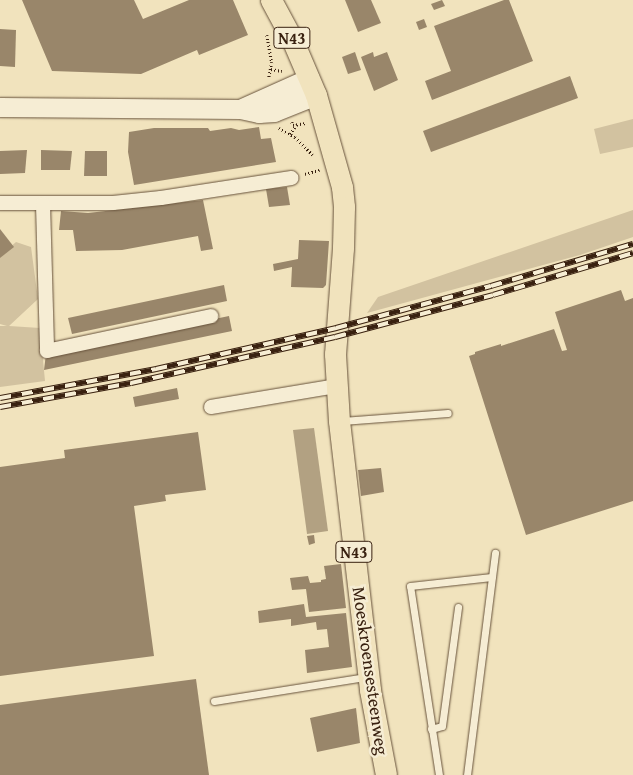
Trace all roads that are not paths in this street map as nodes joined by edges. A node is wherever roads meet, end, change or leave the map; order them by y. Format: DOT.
graph roads {
  1 [pos="271,0"];
  2 [pos="312,87"];
  3 [pos="0,107"];
  4 [pos="291,178"];
  5 [pos="0,203"];
  6 [pos="43,204"];
  7 [pos="211,316"];
  8 [pos="337,386"];
  9 [pos="211,407"];
  10 [pos="448,413"];
  11 [pos="339,421"];
  12 [pos="495,553"];
  13 [pos="492,577"];
  14 [pos="458,607"];
  15 [pos="369,677"];
  16 [pos="214,701"];
  17 [pos="431,729"];
  18 [pos="386,775"];
  19 [pos="439,775"];
  20 [pos="467,775"];
  1 -- 2 [label="main road, N43"];
  2 -- 3 [label="main road"];
  2 -- 8 [label="main road, Moeskroensesteenweg / N43"];
  4 -- 6 [label="street"];
  5 -- 6 [label="street"];
  6 -- 7 [label="street"];
  8 -- 9 [label="street"];
  8 -- 11 [label="main road, Moeskroensesteenweg / N43"];
  10 -- 11 [label="lane"];
  11 -- 15 [label="main road, Moeskroensesteenweg / N43"];
  12 -- 13 [label="lane"];
  13 -- 17 [label="lane"];
  13 -- 20 [label="lane"];
  14 -- 17 [label="lane"];
  15 -- 16 [label="lane"];
  15 -- 18 [label="main road, Moeskroensesteenweg / N43"];
  17 -- 19 [label="lane"];
}
